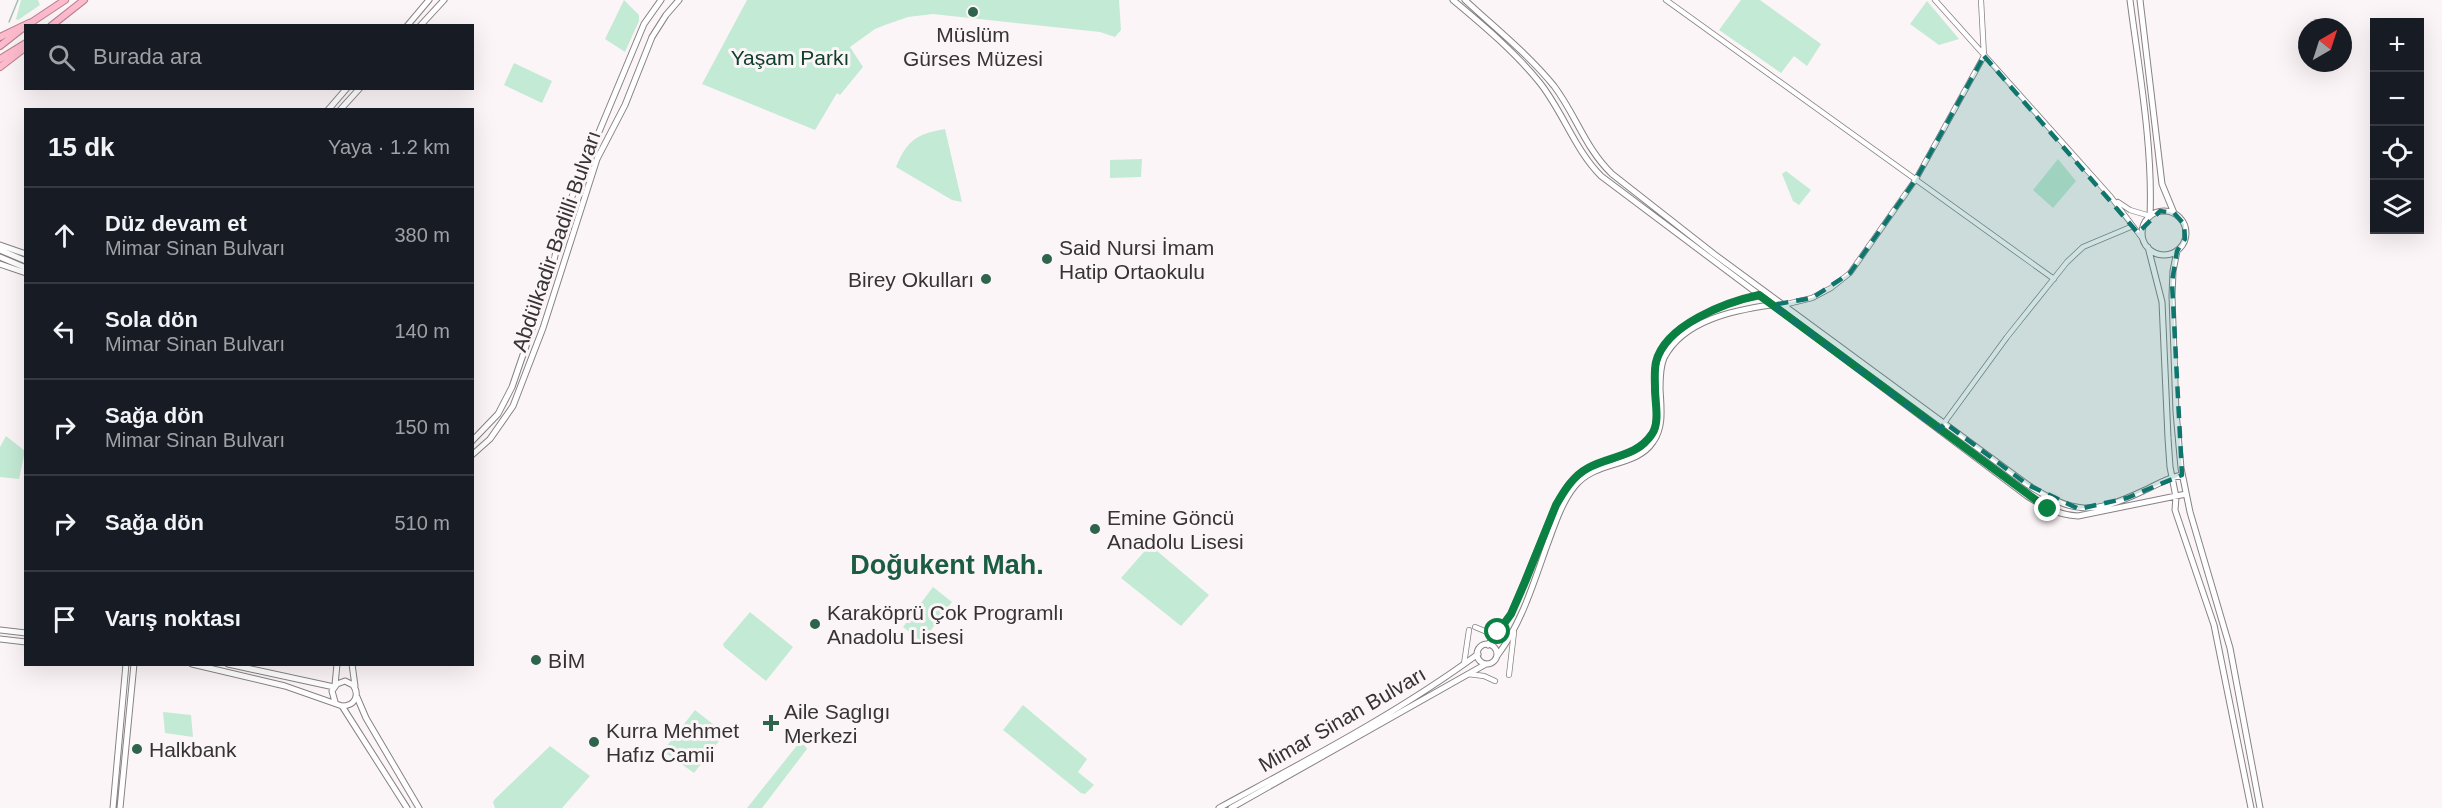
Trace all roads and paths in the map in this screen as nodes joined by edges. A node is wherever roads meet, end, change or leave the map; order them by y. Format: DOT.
graph roads {
  1 [pos="65,0"];
  2 [pos="84,0"];
  3 [pos="429,0"];
  4 [pos="444,0"];
  5 [pos="661,0"];
  6 [pos="679,0"];
  7 [pos="1453,0"];
  8 [pos="1465,0"];
  9 [pos="1666,0"];
  10 [pos="1935,0"];
  11 [pos="1982,0"];
  12 [pos="2130,0"];
  13 [pos="2140,0"];
  14 [pos="29,24"];
  15 [pos="54,24"];
  16 [pos="409,24"];
  17 [pos="422,24"];
  18 [pos="24,26"];
  19 [pos="24,27"];
  20 [pos="0,37"];
  21 [pos="0,46"];
  22 [pos="24,46"];
  23 [pos="24,47"];
  24 [pos="1984,56"];
  25 [pos="0,59"];
  26 [pos="0,67"];
  27 [pos="345,90"];
  28 [pos="358,90"];
  29 [pos="330,108"];
  30 [pos="342,108"];
  31 [pos="1916,179"];
  32 [pos="2111,197"];
  33 [pos="2174,213"];
  34 [pos="2150,216"];
  35 [pos="2133,226"];
  36 [pos="2142,238"];
  37 [pos="0,245"];
  38 [pos="2148,247"];
  39 [pos="0,250"];
  40 [pos="2177,251"];
  41 [pos="24,253"];
  42 [pos="0,257"];
  43 [pos="24,260"];
  44 [pos="0,264"];
  45 [pos="24,267"];
  46 [pos="24,272"];
  47 [pos="2054,279"];
  48 [pos="1759,295"];
  49 [pos="1771,297"];
  50 [pos="1772,305"];
  51 [pos="1782,305"];
  52 [pos="1945,423"];
  53 [pos="1939,430"];
  54 [pos="474,439"];
  55 [pos="474,453"];
  56 [pos="2182,475"];
  57 [pos="2172,477"];
  58 [pos="2186,494"];
  59 [pos="2176,497"];
  60 [pos="0,630"];
  61 [pos="1498,632"];
  62 [pos="1514,632"];
  63 [pos="24,633"];
  64 [pos="0,639"];
  65 [pos="24,642"];
  66 [pos="1488,645"];
  67 [pos="1478,654"];
  68 [pos="1497,656"];
  69 [pos="1464,664"];
  70 [pos="1486,664"];
  71 [pos="126,666"];
  72 [pos="134,666"];
  73 [pos="200,666"];
  74 [pos="238,666"];
  75 [pos="337,666"];
  76 [pos="352,666"];
  77 [pos="1467,674"];
  78 [pos="1509,675"];
  79 [pos="1495,681"];
  80 [pos="334,686"];
  81 [pos="355,688"];
  82 [pos="357,696"];
  83 [pos="335,702"];
  84 [pos="342,706"];
  85 [pos="113,808"];
  86 [pos="120,808"];
  87 [pos="407,808"];
  88 [pos="419,808"];
  89 [pos="1220,808"];
  90 [pos="1231,808"];
  91 [pos="2251,808"];
  92 [pos="2260,808"];
  1 -- 14 [label="highway"];
  2 -- 15 [label="highway"];
  3 -- 16 [label="main road"];
  4 -- 17 [label="main road"];
  5 -- 54 [label="main road, Abdülkadir Badilli Bulvarı"];
  6 -- 55 [label="main road, Abdülkadir Badilli Bulvarı"];
  7 -- 48 [label="main road"];
  8 -- 49 [label="main road"];
  9 -- 31 [label="street"];
  10 -- 24 [label="street"];
  11 -- 24 [label="street"];
  12 -- 34 [label="main road"];
  13 -- 33 [label="main road"];
  18 -- 20 [label="highway"];
  19 -- 21 [label="highway"];
  22 -- 25 [label="highway"];
  23 -- 26 [label="highway"];
  24 -- 31 [label="street"];
  24 -- 32 [label="street"];
  27 -- 29 [label="main road"];
  28 -- 30 [label="main road"];
  31 -- 47 [label="street"];
  31 -- 51 [label="street"];
  32 -- 34 [label="street"];
  32 -- 35 [label="street"];
  33 -- 34 [label="main road"];
  33 -- 40 [label="main road"];
  34 -- 36 [label="main road"];
  35 -- 36 [label="street"];
  35 -- 47 [label="street"];
  36 -- 38 [label="main road"];
  37 -- 41 [label="main road"];
  38 -- 40 [label="main road"];
  38 -- 57 [label="main road"];
  39 -- 43 [label="main road"];
  40 -- 56 [label="main road"];
  42 -- 45 [label="main road"];
  44 -- 46 [label="main road"];
  47 -- 52 [label="street"];
  48 -- 49 [label="main road"];
  48 -- 50 [label="main road"];
  48 -- 61 [label="main road"];
  49 -- 51 [label="main road"];
  50 -- 51 [label="main road"];
  50 -- 53 [label="main road"];
  50 -- 62 [label="main road"];
  51 -- 52 [label="main road"];
  52 -- 53 [label="street"];
  52 -- 57 [label="main road"];
  53 -- 59 [label="main road"];
  56 -- 57 [label="main road"];
  56 -- 58 [label="main road"];
  57 -- 59 [label="main road"];
  58 -- 59 [label="main road"];
  58 -- 92 [label="main road"];
  59 -- 91 [label="main road"];
  60 -- 63 [label="main road"];
  61 -- 66 [label="main road"];
  61 -- 69 [label="street"];
  62 -- 68 [label="main road"];
  62 -- 78 [label="street"];
  64 -- 65 [label="main road"];
  66 -- 67 [label="main road"];
  66 -- 68 [label="main road"];
  67 -- 69 [label="main road, Mimar Sinan Bulvarı"];
  67 -- 70 [label="main road"];
  68 -- 70 [label="main road"];
  69 -- 89 [label="main road, Mimar Sinan Bulvarı"];
  70 -- 77 [label="main road, Mimar Sinan Bulvarı"];
  71 -- 85 [label="main road"];
  72 -- 86 [label="main road"];
  73 -- 83 [label="main road"];
  74 -- 80 [label="main road"];
  75 -- 80 [label="main road"];
  76 -- 81 [label="main road"];
  77 -- 79 [label="street"];
  77 -- 90 [label="main road, Mimar Sinan Bulvarı"];
  80 -- 81 [label="main road"];
  80 -- 83 [label="main road"];
  81 -- 82 [label="main road"];
  82 -- 84 [label="main road"];
  82 -- 88 [label="main road"];
  83 -- 84 [label="main road"];
  84 -- 87 [label="main road"];
}
